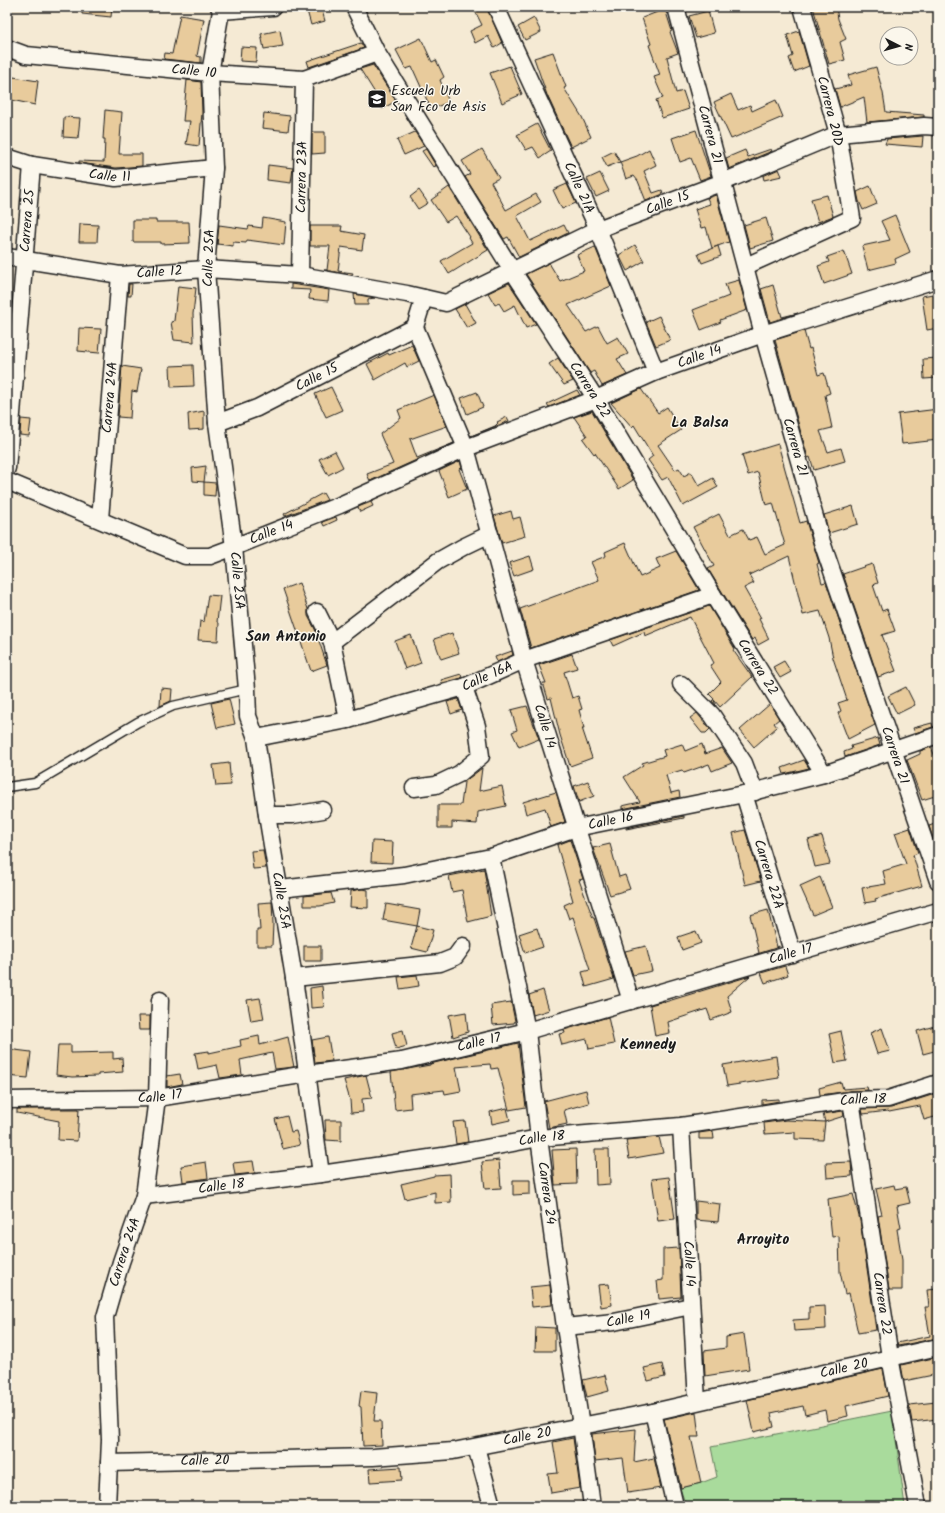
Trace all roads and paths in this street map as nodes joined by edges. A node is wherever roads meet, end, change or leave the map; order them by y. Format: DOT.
graph roads {
  1 [pos="273,7"];
  2 [pos="354,7"];
  3 [pos="496,7"];
  4 [pos="676,7"];
  5 [pos="802,7"];
  6 [pos="220,9"];
  7 [pos="7,48"];
  8 [pos="377,53"];
  9 [pos="210,73"];
  10 [pos="304,79"];
  11 [pos="938,127"];
  12 [pos="838,134"];
  13 [pos="7,157"];
  14 [pos="32,164"];
  15 [pos="214,168"];
  16 [pos="723,182"];
  17 [pos="598,229"];
  18 [pos="7,257"];
  19 [pos="24,260"];
  20 [pos="746,266"];
  21 [pos="206,269"];
  22 [pos="512,270"];
  23 [pos="120,275"];
  24 [pos="300,275"];
  25 [pos="938,279"];
  26 [pos="407,294"];
  27 [pos="424,298"];
  28 [pos="415,327"];
  29 [pos="763,334"];
  30 [pos="656,372"];
  31 [pos="596,399"];
  32 [pos="217,423"];
  33 [pos="466,448"];
  34 [pos="7,468"];
  35 [pos="7,482"];
  36 [pos="100,520"];
  37 [pos="490,534"];
  38 [pos="234,547"];
  39 [pos="713,595"];
  40 [pos="318,612"];
  41 [pos="332,642"];
  42 [pos="524,660"];
  43 [pos="681,684"];
  44 [pos="464,687"];
  45 [pos="247,689"];
  46 [pos="348,720"];
  47 [pos="938,735"];
  48 [pos="256,738"];
  49 [pos="894,750"];
  50 [pos="824,774"];
  51 [pos="7,788"];
  52 [pos="414,788"];
  53 [pos="750,793"];
  54 [pos="323,810"];
  55 [pos="267,815"];
  56 [pos="576,828"];
  57 [pos="491,857"];
  58 [pos="938,881"];
  59 [pos="280,889"];
  60 [pos="938,911"];
  61 [pos="463,946"];
  62 [pos="793,954"];
  63 [pos="294,978"];
  64 [pos="160,1000"];
  65 [pos="631,1001"];
  66 [pos="527,1031"];
  67 [pos="307,1074"];
  68 [pos="938,1083"];
  69 [pos="157,1098"];
  70 [pos="7,1100"];
  71 [pos="851,1100"];
  72 [pos="681,1126"];
  73 [pos="539,1138"];
  74 [pos="321,1174"];
  75 [pos="144,1196"];
  76 [pos="691,1306"];
  77 [pos="565,1327"];
  78 [pos="938,1347"];
  79 [pos="890,1357"];
  80 [pos="697,1401"];
  81 [pos="653,1412"];
  82 [pos="581,1425"];
  83 [pos="476,1447"];
  84 [pos="109,1463"];
  85 [pos="106,1506"];
  86 [pos="492,1506"];
  87 [pos="592,1506"];
  88 [pos="675,1506"];
  89 [pos="918,1506"];
  1 -- 6 [label="street"];
  2 -- 8 [label="street, Carrera 22"];
  3 -- 17 [label="street, Calle 21A"];
  4 -- 16 [label="street, Carrera 21"];
  5 -- 12 [label="street, Carrera 20D"];
  6 -- 9 [label="street, Calle 25A"];
  7 -- 9 [label="street, Calle 10"];
  8 -- 10 [label="street, Calle 10"];
  8 -- 22 [label="street, Carrera 22"];
  9 -- 10 [label="street, Calle 10"];
  9 -- 15 [label="street, Calle 25A"];
  10 -- 24 [label="street, Carrera 23A"];
  11 -- 12 [label="street, Calle 15"];
  12 -- 16 [label="street, Calle 15"];
  12 -- 20 [label="street, Carrera 20D"];
  13 -- 14 [label="street, Calle 11"];
  14 -- 15 [label="street, Calle 11"];
  14 -- 19 [label="street, Carrera 25"];
  15 -- 21 [label="street, Calle 25A"];
  16 -- 17 [label="street, Calle 15"];
  16 -- 20 [label="street, Carrera 21"];
  17 -- 22 [label="street, Calle 15"];
  17 -- 30 [label="street, Calle 21A"];
  18 -- 19 [label="street, Calle 12"];
  19 -- 23 [label="street, Calle 12"];
  19 -- 34 [label="street, Carrera 25"];
  20 -- 29 [label="street, Carrera 21"];
  21 -- 23 [label="street, Calle 12"];
  21 -- 24 [label="street, Calle 12"];
  21 -- 32 [label="street, Calle 25A"];
  22 -- 27 [label="street, Calle 15"];
  22 -- 31 [label="street, Carrera 22"];
  23 -- 36 [label="street, Carrera 24A"];
  24 -- 26 [label="street, Calle 12"];
  25 -- 29 [label="street, Calle 14"];
  26 -- 27 [label="street, Calle 15"];
  27 -- 28 [label="street"];
  28 -- 32 [label="street, Calle 15"];
  28 -- 33 [label="street, Calle 14"];
  29 -- 30 [label="street, Calle 14"];
  29 -- 49 [label="street, Carrera 21"];
  30 -- 31 [label="street, Calle 14"];
  31 -- 33 [label="street, Calle 14"];
  31 -- 39 [label="street, Carrera 22"];
  32 -- 38 [label="street, Calle 25A"];
  33 -- 37 [label="street, Calle 14"];
  33 -- 38 [label="street, Calle 14"];
  35 -- 36 [label="street, Calle 14"];
  36 -- 38 [label="street, Calle 14"];
  37 -- 41 [label="street"];
  37 -- 42 [label="street, Calle 14"];
  38 -- 45 [label="street, Calle 25A"];
  39 -- 42 [label="street, Calle 16A"];
  39 -- 50 [label="street, Carrera 22"];
  40 -- 41 [label="street"];
  41 -- 46 [label="street"];
  42 -- 44 [label="street, Calle 16A"];
  42 -- 56 [label="street, Calle 14"];
  43 -- 53 [label="street, Carrera 22A"];
  44 -- 46 [label="street, Calle 16A"];
  44 -- 52 [label="street"];
  45 -- 48 [label="street, Calle 25A"];
  45 -- 51 [label="lane"];
  46 -- 48 [label="street, Calle 16A"];
  47 -- 49 [label="street, Calle 16"];
  48 -- 55 [label="street, Calle 25A"];
  49 -- 50 [label="street, Calle 16"];
  49 -- 58 [label="street, Carrera 21"];
  50 -- 53 [label="street, Calle 16"];
  53 -- 56 [label="street, Calle 16"];
  53 -- 62 [label="street, Carrera 22A"];
  54 -- 55 [label="street"];
  55 -- 59 [label="street, Calle 25A"];
  56 -- 57 [label="street, Calle 16"];
  56 -- 65 [label="street, Calle 14"];
  57 -- 59 [label="street, Calle 16"];
  57 -- 66 [label="street, Carrera 24"];
  59 -- 63 [label="street, Calle 25A"];
  60 -- 62 [label="street, Calle 17"];
  61 -- 63 [label="street"];
  62 -- 65 [label="street, Calle 17"];
  63 -- 67 [label="street, Calle 25A"];
  64 -- 69 [label="street, Carrera 24A"];
  65 -- 66 [label="street, Calle 17"];
  66 -- 67 [label="street, Calle 17"];
  66 -- 73 [label="street, Carrera 24"];
  67 -- 69 [label="street, Calle 17"];
  67 -- 74 [label="street, Calle 25A"];
  68 -- 71 [label="street, Calle 18"];
  69 -- 70 [label="street, Calle 17"];
  69 -- 75 [label="street, Carrera 24A"];
  71 -- 72 [label="street, Calle 18"];
  71 -- 79 [label="street, Carrera 22"];
  72 -- 73 [label="street, Calle 18"];
  72 -- 76 [label="street, Calle 14"];
  73 -- 74 [label="street, Calle 18"];
  73 -- 77 [label="street, Carrera 24"];
  74 -- 75 [label="street, Calle 18"];
  75 -- 84 [label="street, Carrera 24A"];
  76 -- 77 [label="street, Calle 19"];
  76 -- 80 [label="street, Calle 14"];
  77 -- 82 [label="street, Carrera 24"];
  78 -- 79 [label="street, Calle 20"];
  79 -- 80 [label="street, Calle 20"];
  79 -- 89 [label="street, Carrera 22"];
  80 -- 81 [label="street, Calle 20"];
  81 -- 82 [label="street, Calle 20"];
  81 -- 88 [label="street"];
  82 -- 83 [label="street, Calle 20"];
  82 -- 87 [label="street, Carrera 24"];
  83 -- 84 [label="street, Calle 20"];
  83 -- 86 [label="street"];
  84 -- 85 [label="street, Carrera 24A"];
}
